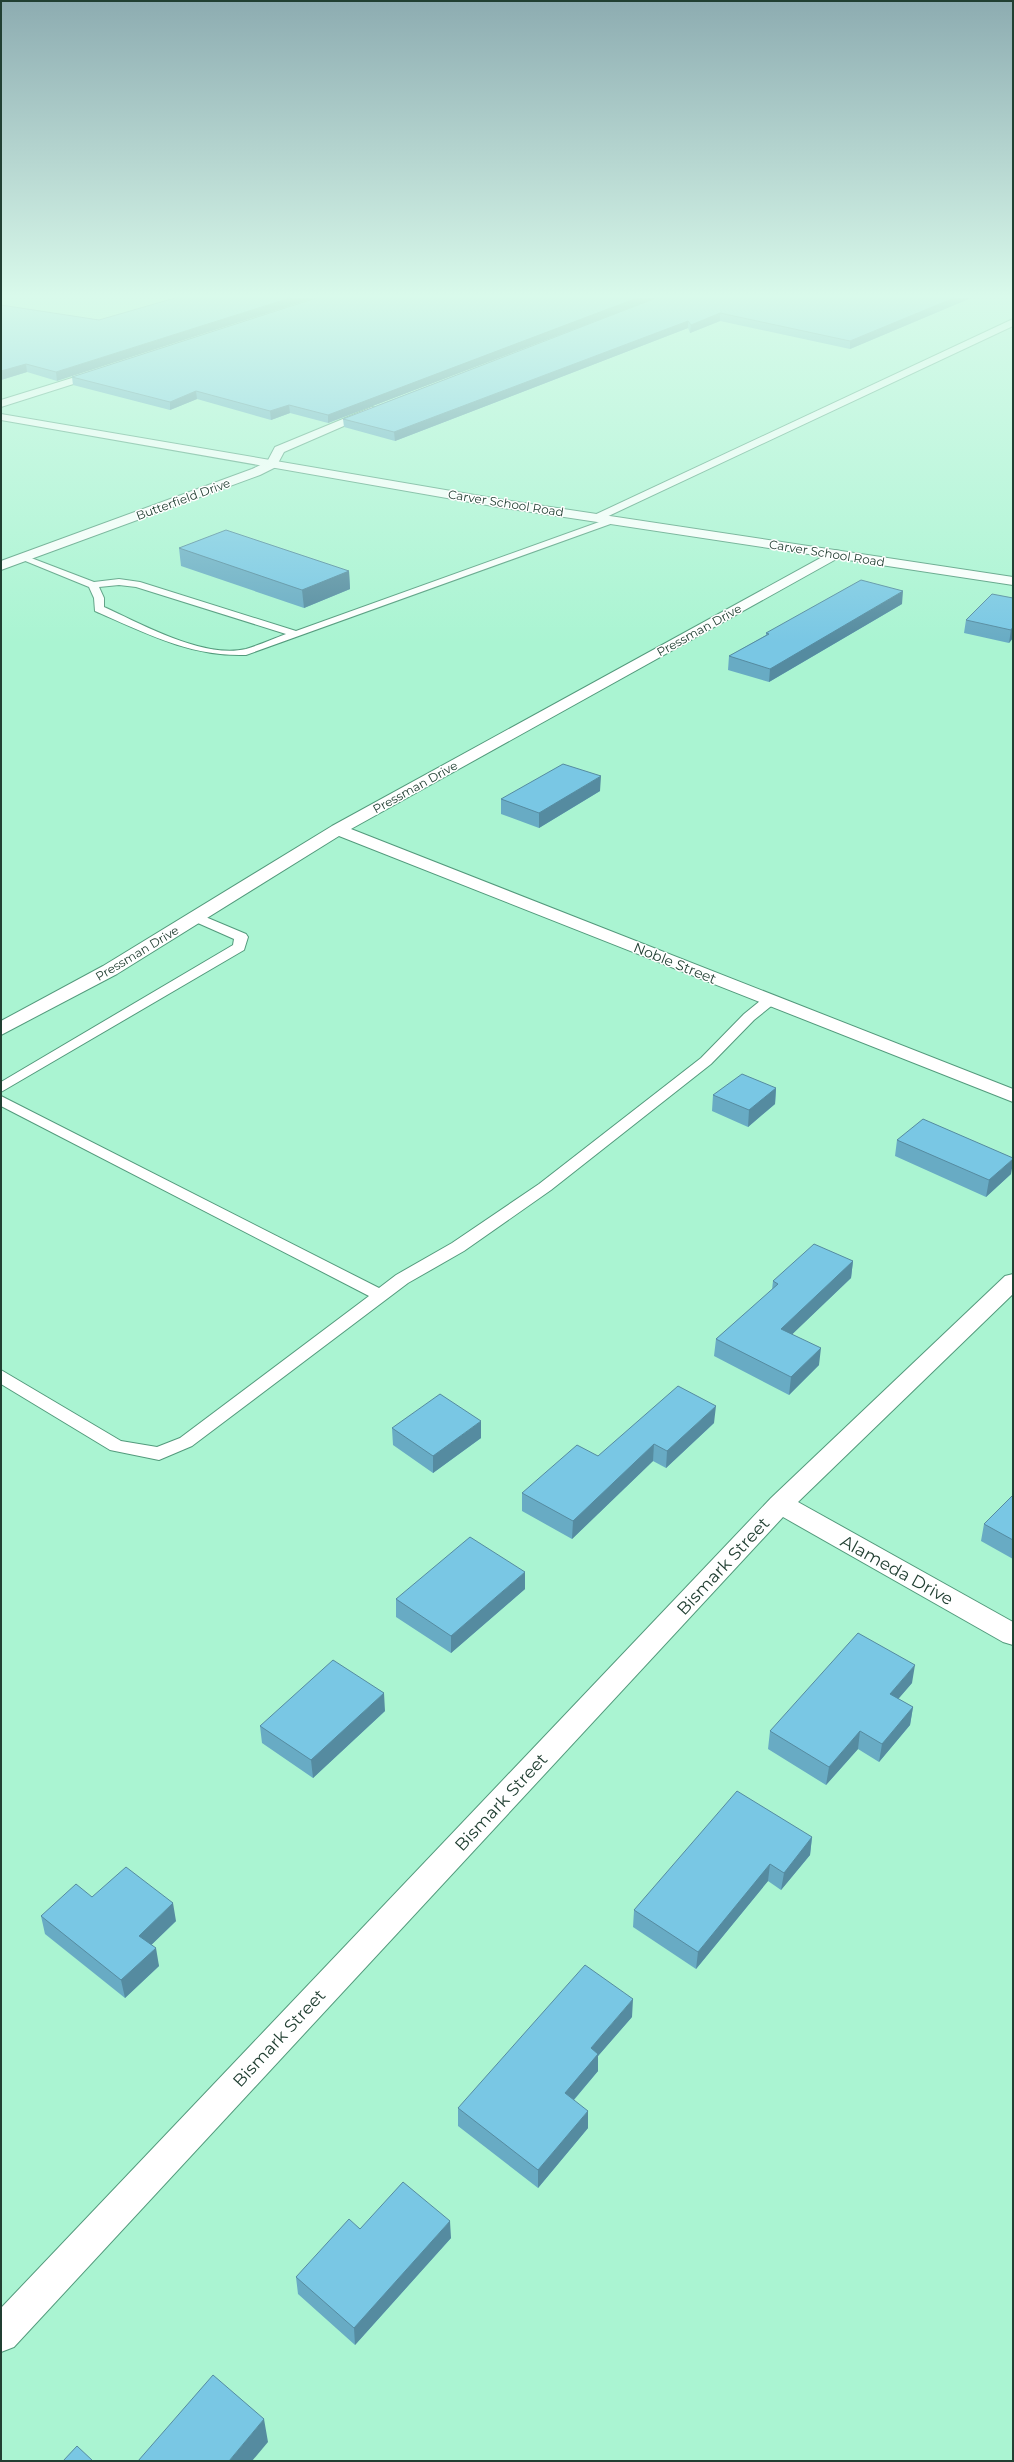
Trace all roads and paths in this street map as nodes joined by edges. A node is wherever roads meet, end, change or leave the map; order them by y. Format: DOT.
graph roads {
  1 [pos="367,413"];
  2 [pos="819,413"];
  3 [pos="1,418"];
  4 [pos="272,464"];
  5 [pos="596,517"];
  6 [pos="614,520"];
  7 [pos="835,554"];
  8 [pos="23,558"];
  9 [pos="1,566"];
  10 [pos="1013,581"];
  11 [pos="93,585"];
  12 [pos="296,634"];
  13 [pos="338,830"];
  14 [pos="196,917"];
  15 [pos="770,1000"];
  16 [pos="1,1029"];
  17 [pos="1,1088"];
  18 [pos="1013,1096"];
  19 [pos="1,1100"];
  20 [pos="1013,1281"];
  21 [pos="380,1295"];
  22 [pos="1,1376"];
  23 [pos="780,1504"];
  24 [pos="1013,1635"];
  25 [pos="1,2334"];
  1 -- 4 [label="street"];
  2 -- 5 [label="street"];
  3 -- 4 [label="street, Carver School Road"];
  4 -- 5 [label="street, Carver School Road"];
  4 -- 8 [label="street, Butterfield Drive"];
  5 -- 6 [label="street, Carver School Road"];
  6 -- 7 [label="street, Carver School Road"];
  6 -- 12 [label="lane"];
  7 -- 10 [label="street, Carver School Road"];
  7 -- 13 [label="street, Pressman Drive"];
  8 -- 9 [label="street, Butterfield Drive"];
  8 -- 11 [label="lane"];
  11 -- 12 [label="lane"];
  11 -- 12 [label="lane"];
  13 -- 14 [label="street, Pressman Drive"];
  13 -- 15 [label="street, Noble Street"];
  14 -- 16 [label="street, Pressman Drive"];
  14 -- 17 [label="lane"];
  15 -- 18 [label="street, Noble Street"];
  15 -- 21 [label="lane"];
  19 -- 21 [label="lane"];
  20 -- 23 [label="street, Bismark Street"];
  21 -- 22 [label="lane"];
  23 -- 24 [label="street, Alameda Drive"];
  23 -- 25 [label="street, Bismark Street"];
}
